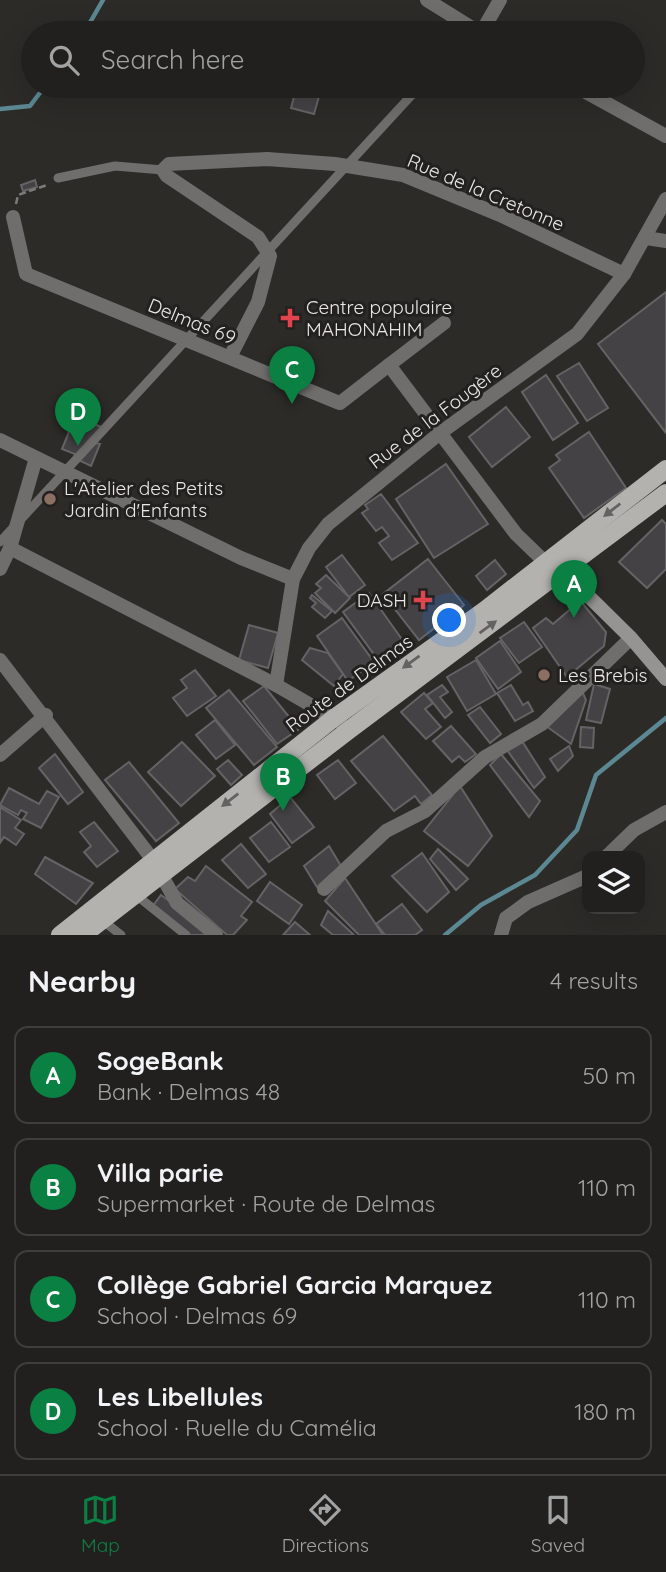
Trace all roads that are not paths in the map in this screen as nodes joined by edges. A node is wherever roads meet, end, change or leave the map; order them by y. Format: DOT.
graph roads {
  1 [pos="427,0"];
  2 [pos="499,0"];
  3 [pos="461,21"];
  4 [pos="479,21"];
  5 [pos="488,21"];
  6 [pos="409,98"];
  7 [pos="597,98"];
  8 [pos="666,136"];
  9 [pos="163,170"];
  10 [pos="58,178"];
  11 [pos="666,199"];
  12 [pos="13,217"];
  13 [pos="646,238"];
  14 [pos="666,241"];
  15 [pos="624,274"];
  16 [pos="444,323"];
  17 [pos="230,357"];
  18 [pos="389,365"];
  19 [pos="440,433"];
  20 [pos="0,440"];
  21 [pos="36,458"];
  22 [pos="666,469"];
  23 [pos="666,494"];
  24 [pos="5,545"];
  25 [pos="545,562"];
  26 [pos="0,569"];
  27 [pos="564,572"];
  28 [pos="293,579"];
  29 [pos="631,638"];
  30 [pos="0,660"];
  31 [pos="666,679"];
  32 [pos="276,685"];
  33 [pos="46,715"];
  34 [pos="334,718"];
  35 [pos="349,730"];
  36 [pos="0,755"];
  37 [pos="666,812"];
  38 [pos="612,851"];
  39 [pos="157,868"];
  40 [pos="582,878"];
  41 [pos="324,889"];
  42 [pos="136,895"];
  43 [pos="102,920"];
  44 [pos="60,935"];
  45 [pos="83,935"];
  46 [pos="121,935"];
  47 [pos="186,935"];
  48 [pos="216,935"];
  49 [pos="501,935"];
  1 -- 3 [label="street"];
  2 -- 4 [label="lane"];
  2 -- 5 [label="street"];
  6 -- 24 [label="lane"];
  7 -- 8 [label="street"];
  9 -- 10 [label="lane"];
  9 -- 15 [label="street, Rue de la Cretonne"];
  9 -- 17 [label="street"];
  11 -- 13 [label="street, Rue de la Fougère"];
  12 -- 17 [label="street, Delmas 69"];
  13 -- 14 [label="street"];
  13 -- 15 [label="street, Rue de la Fougère"];
  15 -- 19 [label="street, Rue de la Fougère"];
  16 -- 18 [label="street, Delmas 69"];
  17 -- 18 [label="street, Delmas 69"];
  18 -- 19 [label="street"];
  19 -- 25 [label="street"];
  19 -- 28 [label="street, Rue de la Fougère"];
  20 -- 21 [label="street"];
  21 -- 24 [label="street"];
  21 -- 28 [label="street"];
  22 -- 25 [label="main road, Route de Delmas, one-way"];
  23 -- 27 [label="main road, Route de Delmas"];
  24 -- 26 [label="street"];
  24 -- 32 [label="street"];
  25 -- 27 [label="street"];
  25 -- 34 [label="main road, Route de Delmas, one-way"];
  27 -- 29 [label="street"];
  35 -- 27 [label="main road, Route de Delmas, one-way"];
  28 -- 32 [label="street, Rue de la Fougère"];
  29 -- 31 [label="street"];
  29 -- 41 [label="street"];
  30 -- 33 [label="street"];
  32 -- 34 [label="street"];
  33 -- 36 [label="street"];
  33 -- 39 [label="street"];
  34 -- 35 [label="street"];
  34 -- 39 [label="main road, Route de Delmas, one-way"];
  35 -- 39 [label="main road, Route de Delmas"];
  37 -- 38 [label="street"];
  39 -- 42 [label="main road, Route de Delmas"];
  39 -- 44 [label="main road, Route de Delmas"];
  39 -- 48 [label="street"];
  40 -- 49 [label="street"];
  42 -- 43 [label="main road, Route de Delmas"];
  42 -- 47 [label="lane"];
  43 -- 45 [label="main road, Route de Delmas"];
  43 -- 46 [label="lane"];
}
